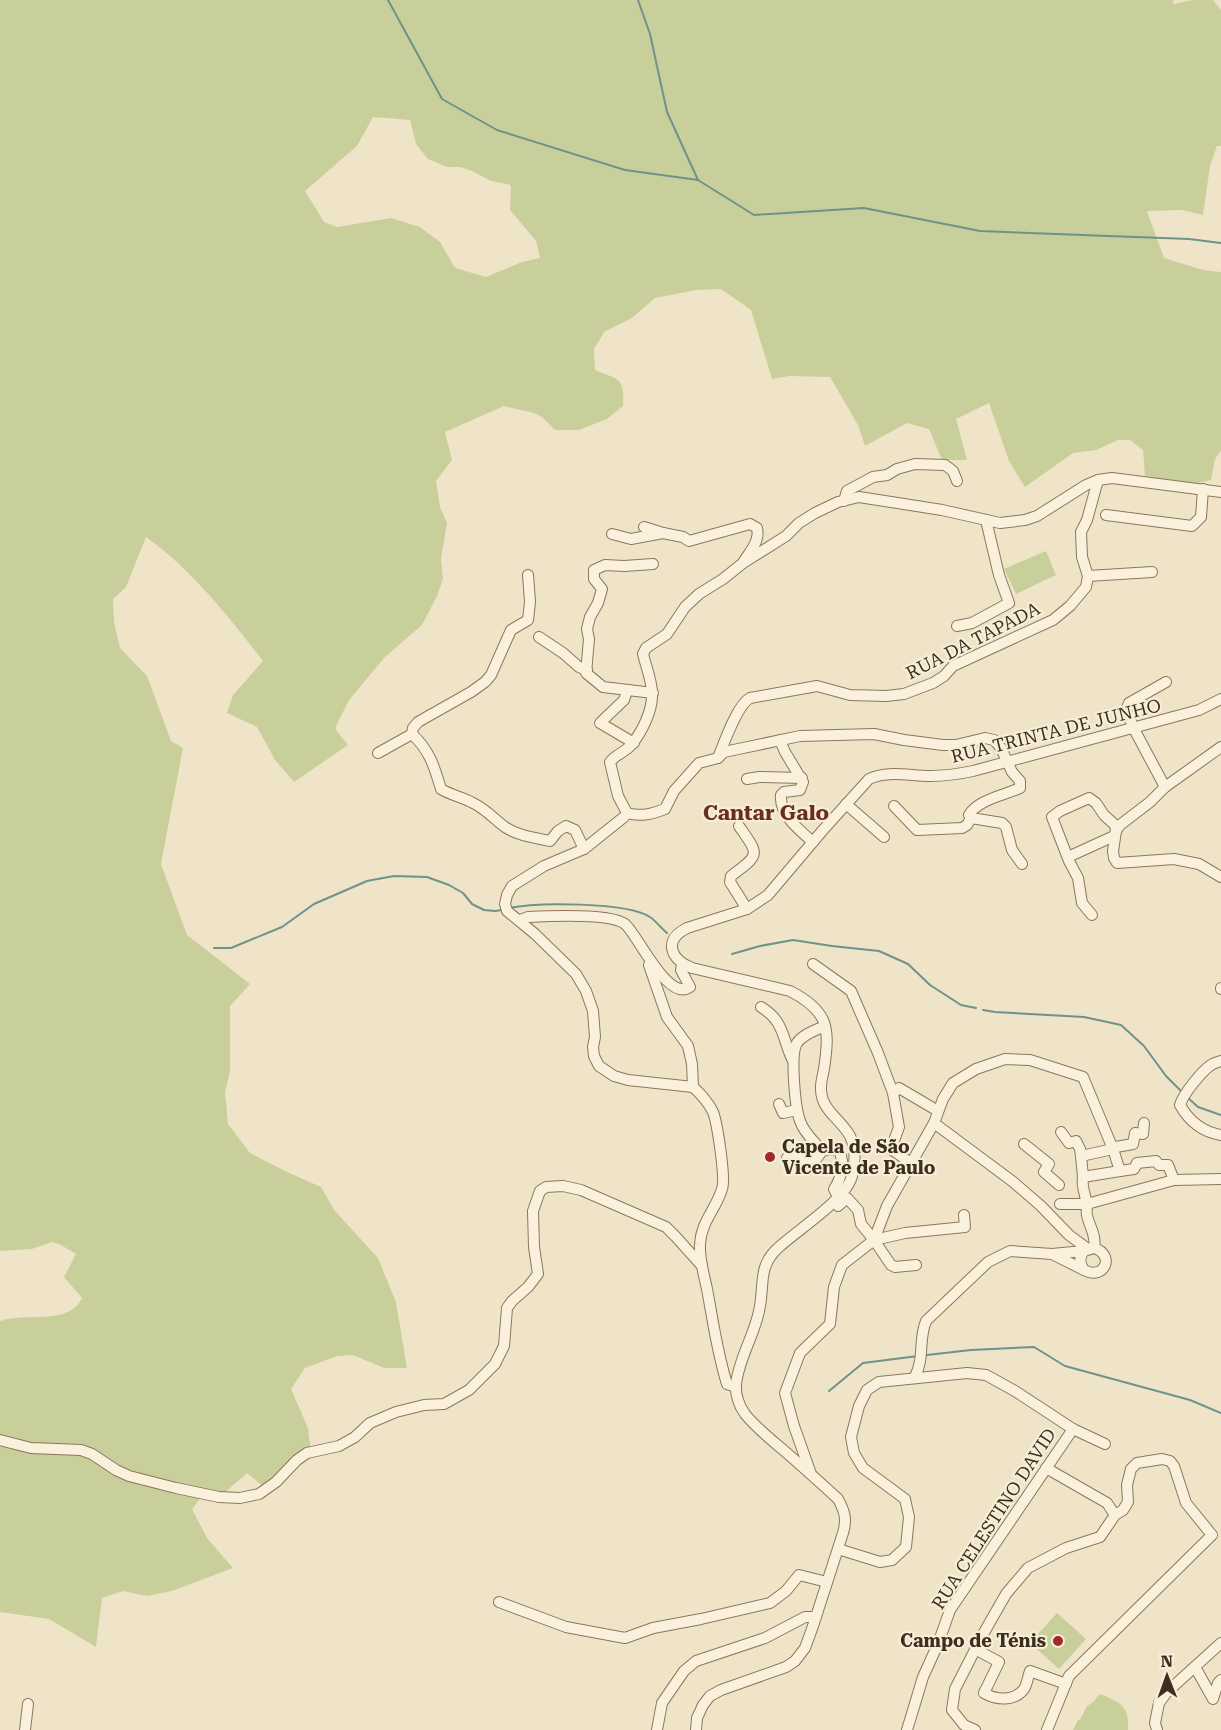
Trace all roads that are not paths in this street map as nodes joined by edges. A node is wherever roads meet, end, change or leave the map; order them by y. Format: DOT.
graph roads {
  1 [pos="1098,480"];
  2 [pos="957,481"];
  3 [pos="1203,489"];
  4 [pos="1221,492"];
  5 [pos="844,501"];
  6 [pos="1106,515"];
  7 [pos="986,520"];
  8 [pos="644,527"];
  9 [pos="663,533"];
  10 [pos="612,534"];
  11 [pos="743,563"];
  12 [pos="653,564"];
  13 [pos="1152,572"];
  14 [pos="528,575"];
  15 [pos="1088,576"];
  16 [pos="957,626"];
  17 [pos="539,638"];
  18 [pos="586,670"];
  19 [pos="1166,682"];
  20 [pos="627,691"];
  21 [pos="652,693"];
  22 [pos="1221,699"];
  23 [pos="1134,729"];
  24 [pos="412,734"];
  25 [pos="780,740"];
  26 [pos="634,742"];
  27 [pos="1221,747"];
  28 [pos="378,753"];
  29 [pos="718,758"];
  30 [pos="1008,762"];
  31 [pos="802,778"];
  32 [pos="747,779"];
  33 [pos="1165,787"];
  34 [pos="846,804"];
  35 [pos="894,806"];
  36 [pos="627,813"];
  37 [pos="971,819"];
  38 [pos="739,826"];
  39 [pos="1116,831"];
  40 [pos="884,837"];
  41 [pos="813,842"];
  42 [pos="584,849"];
  43 [pos="1068,857"];
  44 [pos="1022,864"];
  45 [pos="1201,865"];
  46 [pos="1221,866"];
  47 [pos="1221,877"];
  48 [pos="747,909"];
  49 [pos="1092,915"];
  50 [pos="520,920"];
  51 [pos="646,956"];
  52 [pos="682,964"];
  53 [pos="813,964"];
  54 [pos="761,1007"];
  55 [pos="825,1026"];
  56 [pos="1221,1061"];
  57 [pos="793,1062"];
  58 [pos="693,1087"];
  59 [pos="892,1093"];
  60 [pos="779,1104"];
  61 [pos="798,1110"];
  62 [pos="938,1111"];
  63 [pos="934,1123"];
  64 [pos="1144,1123"];
  65 [pos="1061,1132"];
  66 [pos="1221,1135"];
  67 [pos="1024,1144"];
  68 [pos="1113,1149"];
  69 [pos="822,1151"];
  70 [pos="1081,1156"];
  71 [pos="787,1158"];
  72 [pos="911,1163"];
  73 [pos="1120,1171"];
  74 [pos="1083,1177"];
  75 [pos="1221,1179"];
  76 [pos="1174,1180"];
  77 [pos="1059,1185"];
  78 [pos="838,1197"];
  79 [pos="1060,1204"];
  80 [pos="1087,1204"];
  81 [pos="824,1210"];
  82 [pos="964,1215"];
  83 [pos="1069,1235"];
  84 [pos="874,1240"];
  85 [pos="1089,1249"];
  86 [pos="1057,1254"];
  87 [pos="916,1265"];
  88 [pos="702,1266"];
  89 [pos="1084,1270"];
  90 [pos="922,1353"];
  91 [pos="938,1375"];
  92 [pos="915,1377"];
  93 [pos="736,1387"];
  94 [pos="1073,1429"];
  95 [pos="0,1440"];
  96 [pos="1105,1444"];
  97 [pos="1046,1468"];
  98 [pos="811,1474"];
  99 [pos="1114,1515"];
  100 [pos="1212,1535"];
  101 [pos="1221,1545"];
  102 [pos="838,1549"];
  103 [pos="827,1582"];
  104 [pos="499,1602"];
  105 [pos="816,1617"];
  106 [pos="1221,1643"];
  107 [pos="975,1649"];
  108 [pos="1195,1667"];
  109 [pos="1221,1680"];
  110 [pos="1066,1684"];
  111 [pos="28,1704"];
  112 [pos="25,1730"];
  113 [pos="657,1730"];
  114 [pos="696,1730"];
  115 [pos="907,1730"];
  116 [pos="975,1730"];
  117 [pos="1047,1730"];
  118 [pos="1157,1730"];
  1 -- 3 [label="street"];
  1 -- 7 [label="street"];
  1 -- 15 [label="street"];
  2 -- 5 [label="street"];
  3 -- 4 [label="street"];
  3 -- 6 [label="street"];
  5 -- 7 [label="street"];
  5 -- 11 [label="street"];
  7 -- 16 [label="street"];
  8 -- 9 [label="street"];
  9 -- 10 [label="street"];
  9 -- 11 [label="street"];
  11 -- 21 [label="street"];
  12 -- 18 [label="street"];
  13 -- 15 [label="street"];
  14 -- 24 [label="street"];
  15 -- 29 [label="street, RUA DA TAPADA"];
  17 -- 18 [label="street"];
  18 -- 20 [label="street"];
  19 -- 23 [label="street"];
  20 -- 21 [label="street"];
  20 -- 26 [label="street"];
  21 -- 26 [label="street"];
  22 -- 23 [label="street, RUA TRINTA DE JUNHO"];
  23 -- 30 [label="street, RUA TRINTA DE JUNHO"];
  23 -- 33 [label="street"];
  24 -- 28 [label="street"];
  24 -- 42 [label="street"];
  25 -- 29 [label="street"];
  25 -- 30 [label="street"];
  25 -- 31 [label="street"];
  26 -- 36 [label="street"];
  27 -- 33 [label="street"];
  29 -- 36 [label="street"];
  30 -- 34 [label="street, RUA TRINTA DE JUNHO"];
  30 -- 37 [label="street"];
  31 -- 32 [label="street"];
  31 -- 41 [label="street"];
  33 -- 39 [label="street"];
  34 -- 40 [label="street"];
  34 -- 41 [label="street, RUA TRINTA DE JUNHO"];
  35 -- 37 [label="street"];
  36 -- 42 [label="street"];
  37 -- 44 [label="street"];
  38 -- 48 [label="street"];
  39 -- 43 [label="street"];
  39 -- 43 [label="street"];
  39 -- 45 [label="street"];
  41 -- 48 [label="street, RUA TRINTA DE JUNHO"];
  42 -- 50 [label="street"];
  43 -- 49 [label="street"];
  45 -- 46 [label="street"];
  45 -- 47 [label="street"];
  48 -- 52 [label="street, RUA TRINTA DE JUNHO"];
  50 -- 51 [label="street"];
  50 -- 58 [label="street"];
  51 -- 52 [label="street"];
  51 -- 58 [label="street"];
  52 -- 55 [label="street"];
  53 -- 59 [label="street"];
  54 -- 57 [label="street"];
  55 -- 57 [label="street"];
  55 -- 78 [label="street"];
  56 -- 66 [label="street"];
  57 -- 61 [label="street"];
  58 -- 88 [label="street"];
  59 -- 62 [label="street"];
  59 -- 72 [label="street"];
  60 -- 61 [label="street"];
  61 -- 69 [label="street"];
  62 -- 63 [label="street"];
  62 -- 68 [label="street"];
  63 -- 72 [label="street"];
  63 -- 83 [label="street"];
  64 -- 68 [label="street"];
  65 -- 70 [label="street"];
  67 -- 77 [label="street"];
  68 -- 70 [label="street"];
  68 -- 73 [label="street"];
  69 -- 71 [label="street"];
  69 -- 78 [label="street"];
  70 -- 74 [label="street"];
  72 -- 84 [label="street"];
  73 -- 74 [label="street"];
  73 -- 76 [label="street"];
  74 -- 80 [label="street"];
  75 -- 76 [label="street"];
  76 -- 80 [label="street"];
  78 -- 81 [label="street"];
  79 -- 80 [label="street"];
  80 -- 85 [label="street"];
  81 -- 84 [label="street"];
  81 -- 93 [label="street"];
  82 -- 84 [label="street"];
  83 -- 85 [label="street"];
  83 -- 86 [label="street"];
  84 -- 87 [label="street"];
  84 -- 98 [label="street"];
  85 -- 86 [label="street"];
  85 -- 89 [label="street"];
  85 -- 89 [label="street"];
  86 -- 89 [label="street"];
  86 -- 90 [label="street"];
  88 -- 93 [label="street"];
  88 -- 95 [label="street"];
  90 -- 91 [label="street"];
  90 -- 92 [label="street"];
  91 -- 92 [label="street"];
  91 -- 94 [label="street, RUA CELESTINO DAVID"];
  92 -- 102 [label="street"];
  93 -- 98 [label="street"];
  94 -- 96 [label="street, RUA CELESTINO DAVID"];
  94 -- 97 [label="street, RUA CELESTINO DAVID"];
  97 -- 99 [label="street"];
  97 -- 115 [label="street, RUA CELESTINO DAVID"];
  98 -- 102 [label="street"];
  99 -- 100 [label="street"];
  99 -- 107 [label="street"];
  100 -- 101 [label="street"];
  100 -- 110 [label="street"];
  102 -- 103 [label="street"];
  103 -- 104 [label="street"];
  103 -- 105 [label="street"];
  105 -- 113 [label="street"];
  105 -- 114 [label="street"];
  106 -- 108 [label="street"];
  107 -- 110 [label="street"];
  107 -- 116 [label="street"];
  108 -- 109 [label="street"];
  108 -- 118 [label="street"];
  110 -- 117 [label="street"];
  111 -- 112 [label="street"];
}
